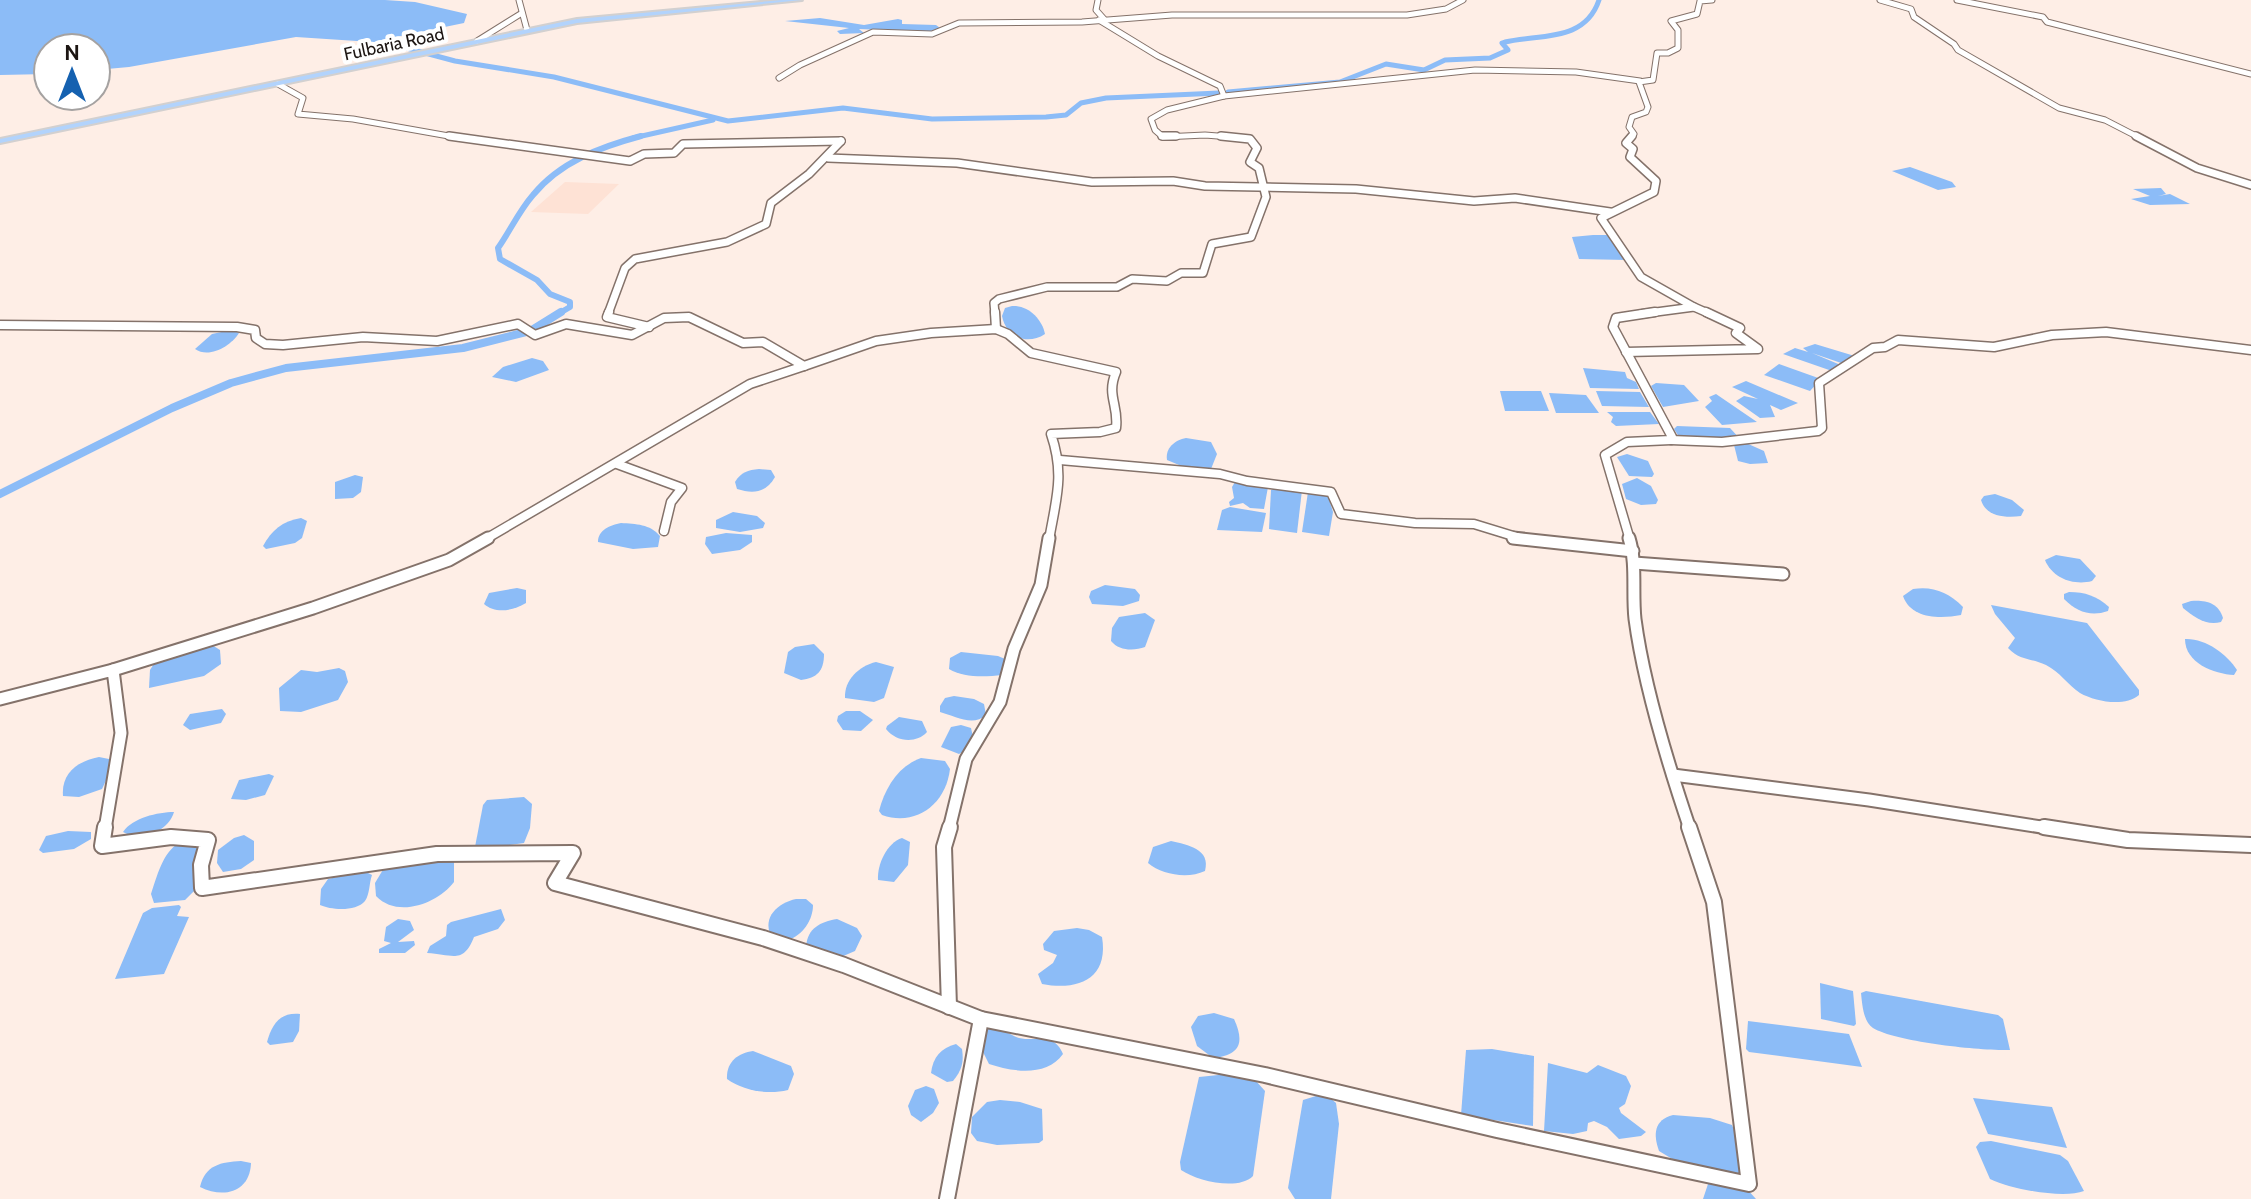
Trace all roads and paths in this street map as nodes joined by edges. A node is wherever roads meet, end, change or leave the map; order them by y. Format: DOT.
graph roads {
  1 [pos="519,0"];
  2 [pos="799,0"];
  3 [pos="1098,0"];
  4 [pos="1463,0"];
  5 [pos="1712,0"];
  6 [pos="1880,0"];
  7 [pos="1957,0"];
  8 [pos="522,13"];
  9 [pos="1101,19"];
  10 [pos="527,30"];
  11 [pos="477,41"];
  12 [pos="2251,74"];
  13 [pos="779,78"];
  14 [pos="1640,81"];
  15 [pos="278,84"];
  16 [pos="1224,96"];
  17 [pos="0,141"];
  18 [pos="828,158"];
  19 [pos="1264,185"];
  20 [pos="2251,185"];
  21 [pos="1610,212"];
  22 [pos="1694,307"];
  23 [pos="0,325"];
  24 [pos="649,328"];
  25 [pos="996,329"];
  26 [pos="2251,350"];
  27 [pos="1626,352"];
  28 [pos="804,366"];
  29 [pos="1671,440"];
  30 [pos="1060,460"];
  31 [pos="617,464"];
  32 [pos="664,531"];
  33 [pos="1634,557"];
  34 [pos="1783,574"];
  35 [pos="113,670"];
  36 [pos="0,699"];
  37 [pos="1673,775"];
  38 [pos="2251,845"];
  39 [pos="949,1007"];
  40 [pos="981,1019"];
  41 [pos="947,1199"];
  1 -- 8 [label="street"];
  2 -- 10 [label="main road, Fulbaria Road"];
  3 -- 9 [label="street"];
  4 -- 9 [label="street"];
  5 -- 14 [label="street"];
  6 -- 20 [label="street"];
  7 -- 12 [label="street"];
  8 -- 10 [label="street"];
  8 -- 11 [label="street"];
  9 -- 13 [label="street"];
  9 -- 16 [label="street"];
  10 -- 11 [label="main road, Fulbaria Road"];
  11 -- 15 [label="main road, Fulbaria Road"];
  14 -- 16 [label="street"];
  14 -- 21 [label="street"];
  15 -- 17 [label="main road, Fulbaria Road"];
  15 -- 18 [label="street"];
  16 -- 19 [label="street"];
  18 -- 19 [label="street"];
  18 -- 24 [label="street"];
  19 -- 21 [label="street"];
  19 -- 25 [label="street"];
  21 -- 22 [label="street"];
  22 -- 27 [label="street"];
  22 -- 27 [label="street"];
  23 -- 24 [label="street"];
  24 -- 28 [label="street"];
  25 -- 28 [label="street"];
  25 -- 30 [label="street"];
  26 -- 29 [label="street"];
  27 -- 29 [label="street"];
  28 -- 31 [label="street"];
  29 -- 33 [label="street"];
  30 -- 33 [label="street"];
  30 -- 39 [label="street"];
  31 -- 32 [label="street"];
  31 -- 35 [label="street"];
  33 -- 34 [label="street"];
  33 -- 37 [label="street"];
  35 -- 36 [label="street"];
  35 -- 39 [label="street"];
  37 -- 38 [label="street"];
  37 -- 40 [label="street"];
  39 -- 40 [label="street"];
  40 -- 41 [label="street"];
}
